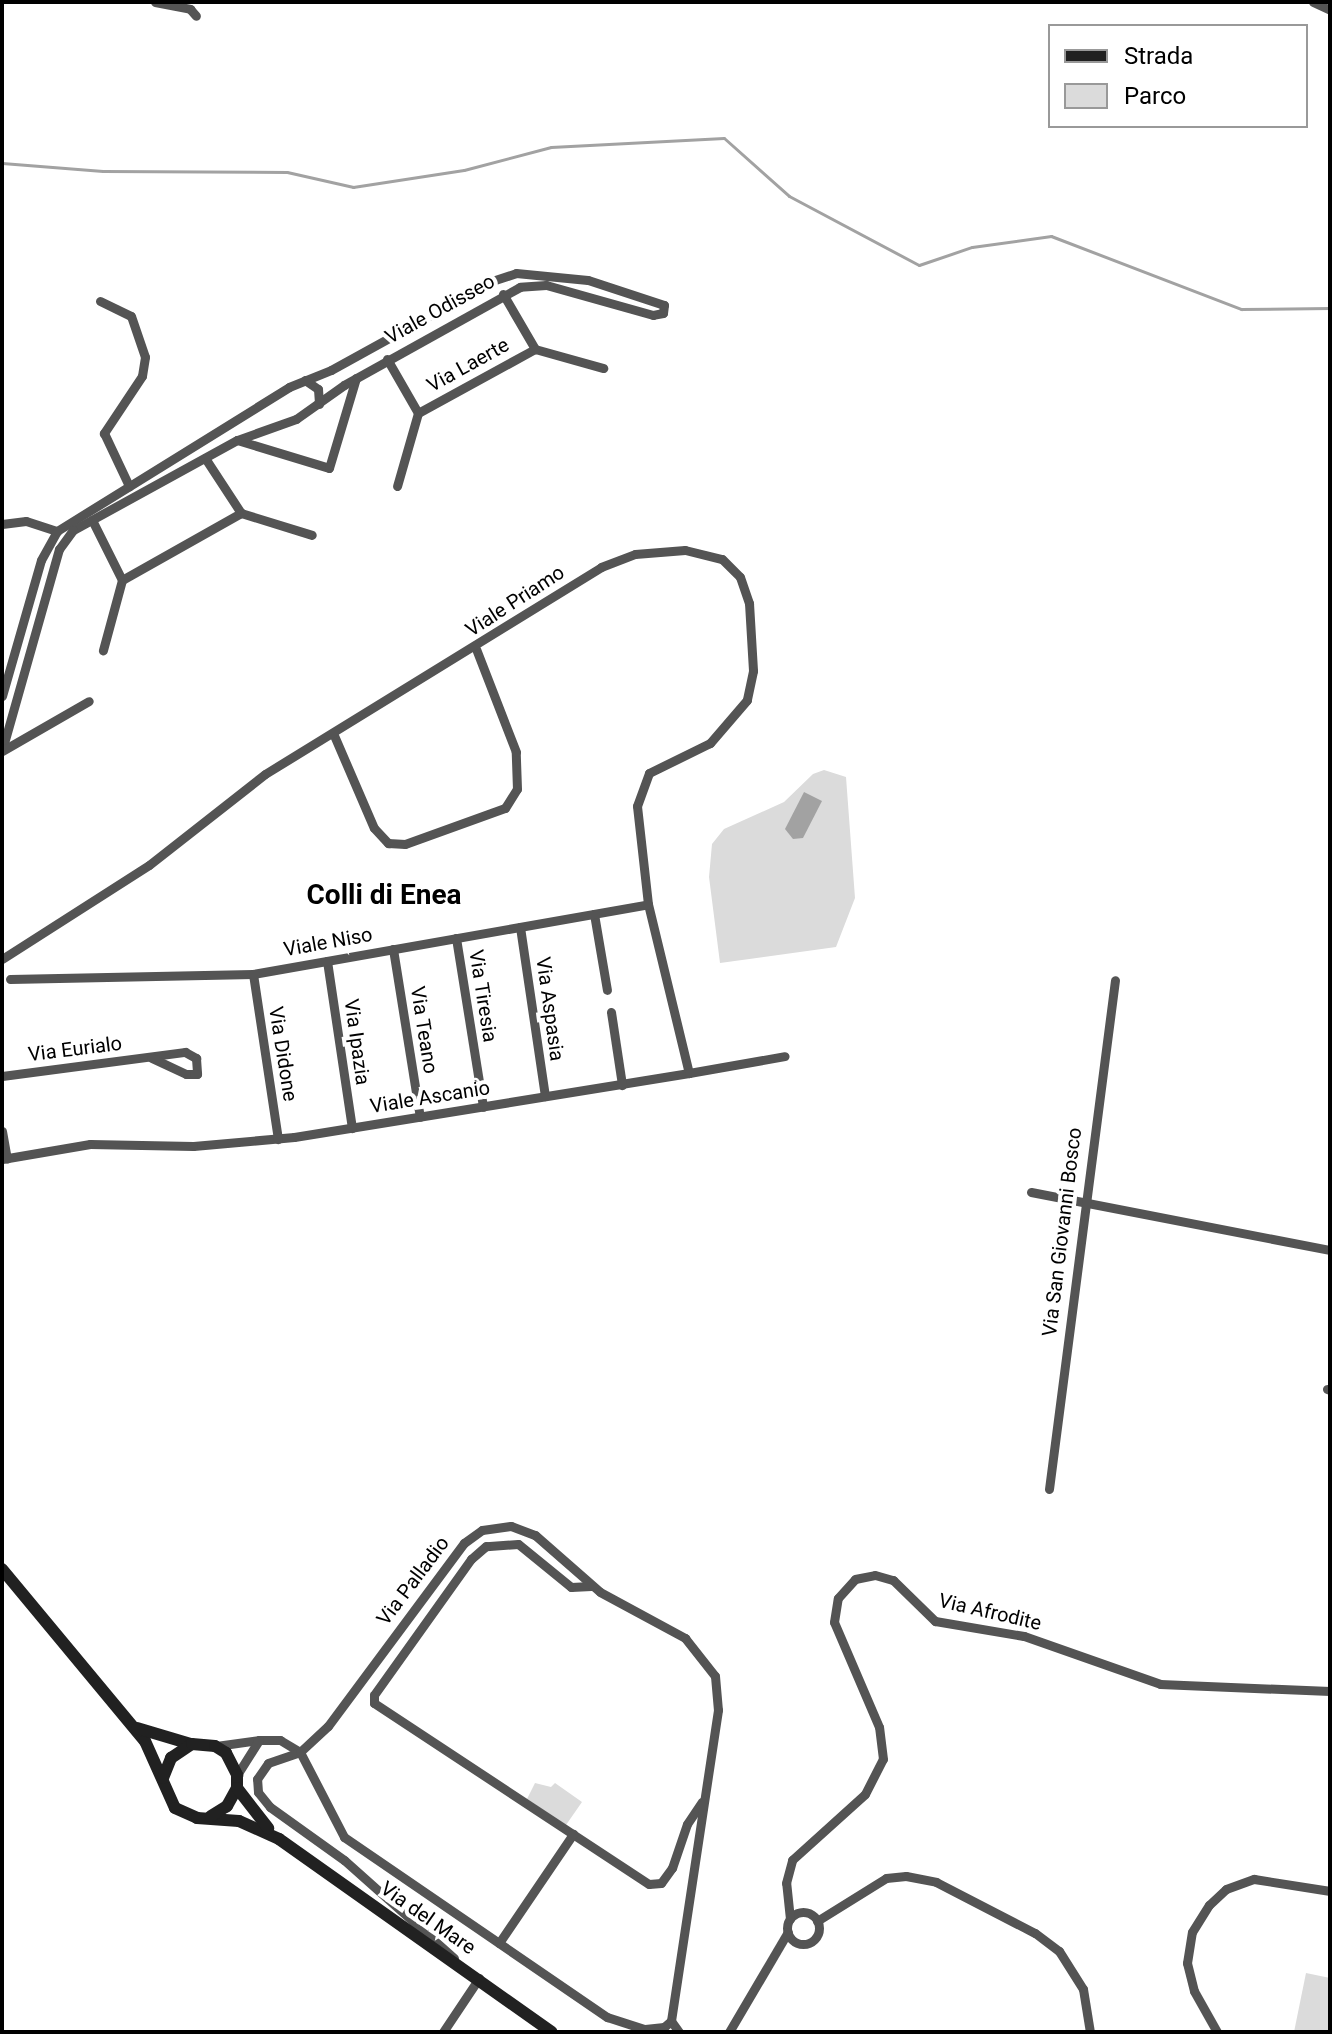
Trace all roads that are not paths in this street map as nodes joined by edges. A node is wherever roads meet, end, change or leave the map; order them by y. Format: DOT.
graph roads {
  1 [pos="155,2"];
  2 [pos="1313,2"];
  3 [pos="1330,10"];
  4 [pos="196,16"];
  5 [pos="503,294"];
  6 [pos="100,301"];
  7 [pos="407,328"];
  8 [pos="415,344"];
  9 [pos="535,349"];
  10 [pos="387,359"];
  11 [pos="603,368"];
  12 [pos="356,378"];
  13 [pos="305,380"];
  14 [pos="269,402"];
  15 [pos="319,404"];
  16 [pos="418,413"];
  17 [pos="280,424"];
  18 [pos="237,440"];
  19 [pos="205,458"];
  20 [pos="129,486"];
  21 [pos="397,486"];
  22 [pos="241,513"];
  23 [pos="92,520"];
  24 [pos="2,524"];
  25 [pos="57,531"];
  26 [pos="312,535"];
  27 [pos="122,580"];
  28 [pos="31,596"];
  29 [pos="45,598"];
  30 [pos="476,649"];
  31 [pos="103,650"];
  32 [pos="2,696"];
  33 [pos="89,701"];
  34 [pos="333,733"];
  35 [pos="2,750"];
  36 [pos="648,904"];
  37 [pos="594,914"];
  38 [pos="520,927"];
  39 [pos="456,938"];
  40 [pos="393,949"];
  41 [pos="2,961"];
  42 [pos="327,961"];
  43 [pos="253,974"];
  44 [pos="10,979"];
  45 [pos="1115,980"];
  46 [pos="2,987"];
  47 [pos="607,990"];
  48 [pos="611,1012"];
  49 [pos="785,1056"];
  50 [pos="152,1058"];
  51 [pos="689,1073"];
  52 [pos="2,1076"];
  53 [pos="622,1085"];
  54 [pos="545,1096"];
  55 [pos="483,1107"];
  56 [pos="420,1117"];
  57 [pos="352,1128"];
  58 [pos="2,1131"];
  59 [pos="278,1139"];
  60 [pos="5,1159"];
  61 [pos="1031,1192"];
  62 [pos="1083,1203"];
  63 [pos="1330,1250"];
  64 [pos="1049,1489"];
  65 [pos="2,1569"];
  66 [pos="591,1586"];
  67 [pos="1330,1691"];
  68 [pos="130,1724"];
  69 [pos="259,1740"];
  70 [pos="192,1744"];
  71 [pos="215,1746"];
  72 [pos="300,1752"];
  73 [pos="163,1781"];
  74 [pos="237,1782"];
  75 [pos="704,1800"];
  76 [pos="210,1817"];
  77 [pos="573,1834"];
  78 [pos="279,1839"];
  79 [pos="1330,1891"];
  80 [pos="790,1919"];
  81 [pos="817,1921"];
  82 [pos="789,1935"];
  83 [pos="499,1943"];
  84 [pos="462,1966"];
  85 [pos="479,1978"];
  86 [pos="666,2027"];
  87 [pos="443,2032"];
  88 [pos="552,2032"];
  89 [pos="679,2032"];
  90 [pos="729,2032"];
  91 [pos="1090,2032"];
  92 [pos="1217,2032"];
  1 -- 4 [label="street"];
  2 -- 3 [label="street"];
  5 -- 7 [label="street, Viale Odisseo"];
  5 -- 8 [label="street, Viale Odisseo"];
  5 -- 9 [label="street, Via Laerte"];
  6 -- 20 [label="street"];
  7 -- 8 [label="street"];
  7 -- 13 [label="street, Viale Odisseo"];
  8 -- 10 [label="street, Viale Odisseo"];
  9 -- 11 [label="street, Via Laerte"];
  9 -- 16 [label="street, Via Laerte"];
  10 -- 12 [label="street, Viale Odisseo"];
  10 -- 16 [label="street, Via Laerte"];
  12 -- 15 [label="street, Viale Odisseo"];
  12 -- 18 [label="street"];
  13 -- 14 [label="street, Viale Odisseo"];
  13 -- 15 [label="street"];
  14 -- 17 [label="street"];
  14 -- 20 [label="street, Viale Odisseo"];
  15 -- 17 [label="street, Viale Odisseo"];
  16 -- 21 [label="street, Via Laerte"];
  17 -- 18 [label="street, Viale Odisseo"];
  18 -- 19 [label="street, Viale Odisseo"];
  19 -- 22 [label="street"];
  19 -- 23 [label="street, Viale Odisseo"];
  20 -- 25 [label="street, Viale Odisseo"];
  22 -- 26 [label="street"];
  22 -- 27 [label="street"];
  23 -- 27 [label="street"];
  23 -- 29 [label="street, Viale Odisseo"];
  24 -- 25 [label="street"];
  25 -- 28 [label="street"];
  27 -- 31 [label="street"];
  28 -- 29 [label="street"];
  28 -- 32 [label="street"];
  29 -- 35 [label="street, Viale Odisseo"];
  30 -- 34 [label="street, Viale Priamo"];
  30 -- 34 [label="street"];
  30 -- 36 [label="street, Viale Priamo"];
  33 -- 35 [label="street"];
  34 -- 41 [label="street, Viale Priamo"];
  36 -- 37 [label="street, Viale Niso"];
  36 -- 51 [label="street"];
  37 -- 38 [label="street, Viale Niso"];
  37 -- 47 [label="street"];
  38 -- 39 [label="street, Viale Niso"];
  38 -- 54 [label="street, Via Aspasia"];
  39 -- 40 [label="street, Viale Niso"];
  39 -- 55 [label="street, Via Tiresia"];
  40 -- 42 [label="street, Viale Niso"];
  40 -- 56 [label="street, Via Teano"];
  41 -- 44 [label="street"];
  42 -- 43 [label="street, Viale Niso"];
  42 -- 57 [label="street, Via Ipazia"];
  43 -- 44 [label="street, Viale Niso"];
  43 -- 59 [label="street, Via Didone"];
  44 -- 46 [label="street"];
  45 -- 62 [label="street, Via San Giovanni Bosco"];
  48 -- 53 [label="street"];
  49 -- 51 [label="street, Viale Ascanio"];
  50 -- 52 [label="street, Via Eurialo"];
  51 -- 53 [label="street, Viale Ascanio"];
  53 -- 54 [label="street, Viale Ascanio"];
  54 -- 55 [label="street, Viale Ascanio"];
  55 -- 56 [label="street, Viale Ascanio"];
  56 -- 57 [label="street, Viale Ascanio"];
  57 -- 59 [label="street, Viale Ascanio"];
  58 -- 60 [label="street"];
  59 -- 60 [label="street, Viale Ascanio"];
  61 -- 62 [label="street"];
  62 -- 63 [label="street"];
  62 -- 64 [label="street, Via San Giovanni Bosco"];
  65 -- 68 [label="main road, Via del Mare"];
  66 -- 72 [label="street, Via Palladio"];
  66 -- 75 [label="street, Via Palladio"];
  66 -- 77 [label="street"];
  67 -- 80 [label="street, Via Afrodite"];
  68 -- 70 [label="main road, Via del Mare"];
  68 -- 73 [label="main road, Via del Mare"];
  69 -- 71 [label="street"];
  69 -- 72 [label="street"];
  69 -- 74 [label="street"];
  70 -- 71 [label="main road, Via del Mare"];
  70 -- 73 [label="main road"];
  71 -- 74 [label="main road, Via del Mare"];
  72 -- 83 [label="street"];
  72 -- 84 [label="street, Via Palladio"];
  73 -- 76 [label="main road, Via del Mare"];
  74 -- 76 [label="main road"];
  74 -- 78 [label="main road, Via del Mare"];
  75 -- 77 [label="street"];
  75 -- 86 [label="street, Via Palladio"];
  76 -- 78 [label="main road, Via del Mare"];
  77 -- 83 [label="street"];
  78 -- 84 [label="main road, Via del Mare"];
  79 -- 92 [label="street"];
  80 -- 81 [label="street"];
  80 -- 82 [label="street"];
  81 -- 82 [label="street"];
  81 -- 91 [label="street"];
  82 -- 90 [label="street"];
  83 -- 86 [label="street"];
  84 -- 85 [label="main road, Via del Mare"];
  85 -- 87 [label="street"];
  85 -- 88 [label="main road, Via del Mare"];
  86 -- 89 [label="street"];
}
